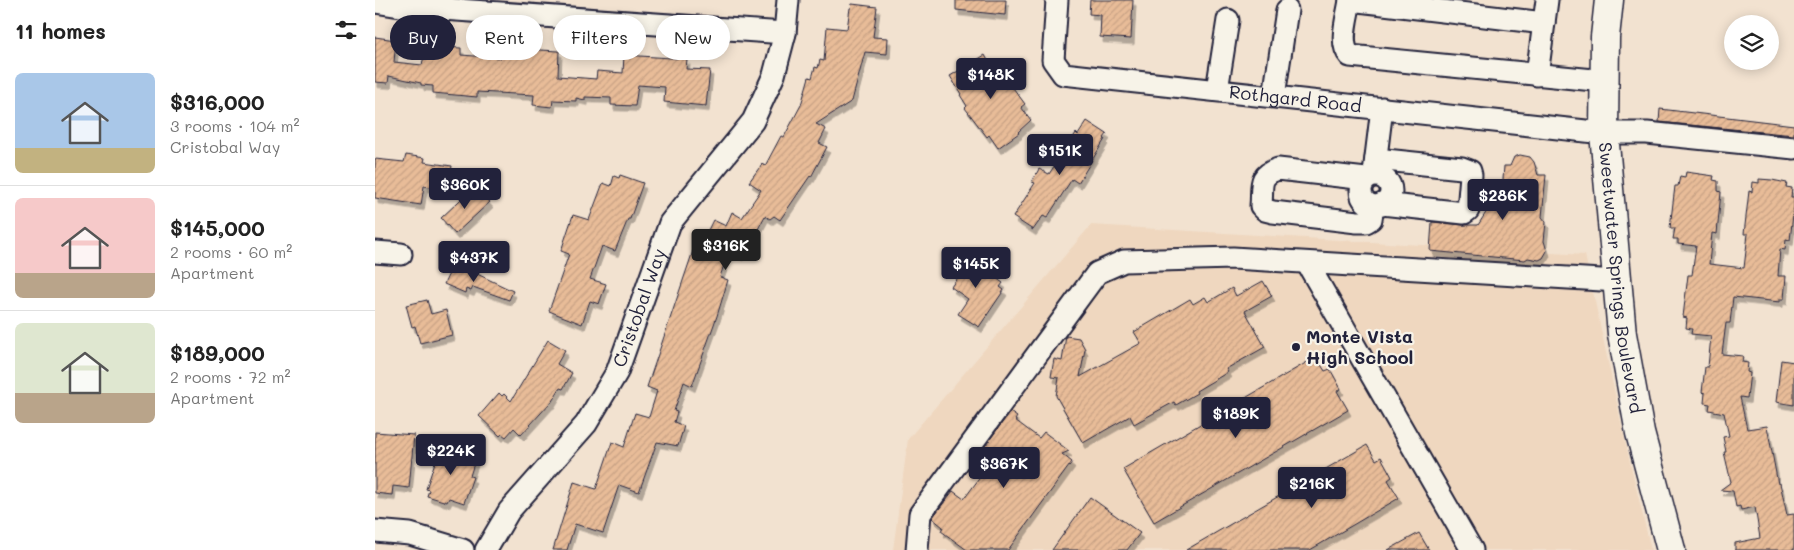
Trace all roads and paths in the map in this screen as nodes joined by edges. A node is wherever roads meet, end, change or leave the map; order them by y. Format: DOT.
graph roads {
  1 [pos="788,0"];
  2 [pos="1057,0"];
  3 [pos="1350,0"];
  4 [pos="1547,0"];
  5 [pos="1609,0"];
  6 [pos="375,2"];
  7 [pos="1287,10"];
  8 [pos="1228,20"];
  9 [pos="1544,22"];
  10 [pos="785,33"];
  11 [pos="1537,75"];
  12 [pos="1604,81"];
  13 [pos="1217,90"];
  14 [pos="1274,96"];
  15 [pos="1382,108"];
  16 [pos="1604,132"];
  17 [pos="1794,148"];
  18 [pos="1372,171"];
  19 [pos="1377,205"];
  20 [pos="375,252"];
  21 [pos="401,254"];
  22 [pos="1307,263"];
  23 [pos="1618,281"];
  24 [pos="375,531"];
  25 [pos="463,550"];
  26 [pos="487,550"];
  27 [pos="917,550"];
  28 [pos="1472,550"];
  29 [pos="1671,550"];
  1 -- 10 [label="street, Cristobal Way"];
  2 -- 13 [label="street, Rothgard Road"];
  3 -- 9 [label="street"];
  3 -- 11 [label="street"];
  4 -- 9 [label="street"];
  5 -- 12 [label="main road, Sweetwater Springs Boulevard"];
  6 -- 10 [label="street"];
  7 -- 14 [label="street"];
  8 -- 13 [label="street"];
  9 -- 11 [label="street"];
  10 -- 26 [label="street, Cristobal Way"];
  11 -- 12 [label="street"];
  12 -- 16 [label="main road, Sweetwater Springs Boulevard"];
  13 -- 14 [label="street, Rothgard Road"];
  14 -- 15 [label="street, Rothgard Road"];
  15 -- 16 [label="street, Rothgard Road"];
  15 -- 18 [label="street"];
  16 -- 17 [label="street, Rothgard Road"];
  16 -- 23 [label="main road, Sweetwater Springs Boulevard"];
  18 -- 19 [label="street"];
  18 -- 19 [label="street"];
  18 -- 19 [label="street"];
  20 -- 21 [label="street"];
  22 -- 23 [label="street"];
  22 -- 27 [label="street"];
  22 -- 28 [label="street"];
  23 -- 29 [label="main road, Sweetwater Springs Boulevard"];
  24 -- 25 [label="street"];
}
